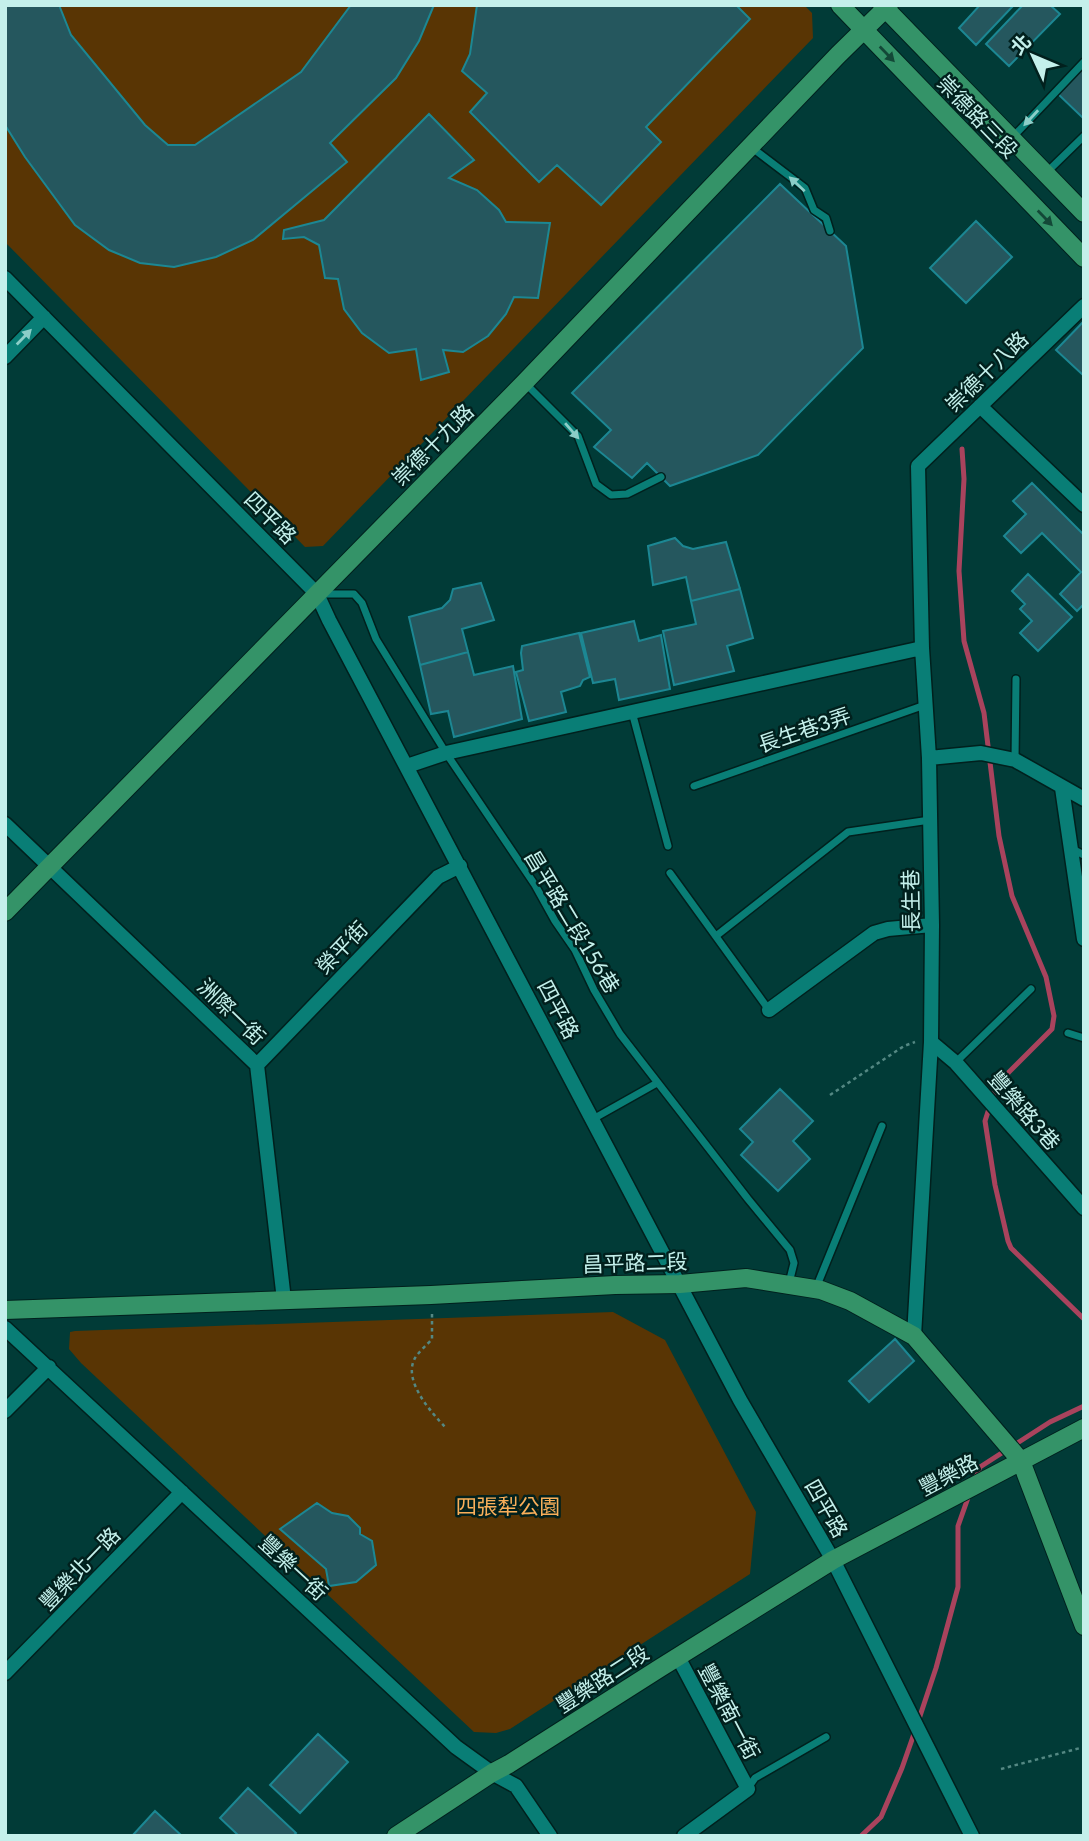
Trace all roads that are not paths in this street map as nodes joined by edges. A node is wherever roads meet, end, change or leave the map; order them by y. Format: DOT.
graph roads {
  1 [pos="840,5"];
  2 [pos="886,6"];
  3 [pos="864,30"];
  4 [pos="1084,62"];
  5 [pos="1084,136"];
  6 [pos="1011,138"];
  7 [pos="751,147"];
  8 [pos="1046,173"];
  9 [pos="1084,213"];
  10 [pos="830,231"];
  11 [pos="1084,258"];
  12 [pos="6,279"];
  13 [pos="1084,306"];
  14 [pos="44,317"];
  15 [pos="5,357"];
  16 [pos="524,383"];
  17 [pos="980,406"];
  18 [pos="918,466"];
  19 [pos="661,477"];
  20 [pos="1084,505"];
  21 [pos="317,594"];
  22 [pos="922,648"];
  23 [pos="1016,679"];
  24 [pos="926,705"];
  25 [pos="631,712"];
  26 [pos="446,754"];
  27 [pos="929,758"];
  28 [pos="1015,760"];
  29 [pos="407,766"];
  30 [pos="694,786"];
  31 [pos="1062,788"];
  32 [pos="1084,799"];
  33 [pos="930,820"];
  34 [pos="5,824"];
  35 [pos="668,846"];
  36 [pos="1069,848"];
  37 [pos="1084,855"];
  38 [pos="460,866"];
  39 [pos="50,867"];
  40 [pos="670,873"];
  41 [pos="5,912"];
  42 [pos="932,925"];
  43 [pos="716,936"];
  44 [pos="1084,939"];
  45 [pos="1031,989"];
  46 [pos="769,1010"];
  47 [pos="1068,1033"];
  48 [pos="1084,1038"];
  49 [pos="932,1042"];
  50 [pos="956,1063"];
  51 [pos="257,1065"];
  52 [pos="657,1083"];
  53 [pos="593,1119"];
  54 [pos="882,1126"];
  55 [pos="1084,1208"];
  56 [pos="680,1284"];
  57 [pos="789,1284"];
  58 [pos="816,1289"];
  59 [pos="284,1300"];
  60 [pos="5,1310"];
  61 [pos="5,1328"];
  62 [pos="914,1336"];
  63 [pos="49,1367"];
  64 [pos="5,1411"];
  65 [pos="1084,1428"];
  66 [pos="1021,1461"];
  67 [pos="182,1492"];
  68 [pos="833,1560"];
  69 [pos="1084,1626"];
  70 [pos="678,1657"];
  71 [pos="5,1674"];
  72 [pos="826,1737"];
  73 [pos="492,1773"];
  74 [pos="748,1789"];
  75 [pos="396,1836"];
  76 [pos="551,1836"];
  77 [pos="684,1836"];
  78 [pos="972,1836"];
  1 -- 3 [label="street, 崇德路三段"];
  2 -- 3 [label="street, 崇德十九路"];
  2 -- 6 [label="street, 崇德路三段"];
  3 -- 7 [label="street, 崇德十九路"];
  3 -- 11 [label="street, 崇德路三段, one-way"];
  4 -- 6 [label="lane, one-way"];
  5 -- 8 [label="lane"];
  6 -- 8 [label="street, 崇德路三段"];
  10 -- 7 [label="lane, one-way"];
  7 -- 16 [label="street, 崇德十九路"];
  8 -- 9 [label="street, 崇德路三段"];
  12 -- 14 [label="street, 四平路"];
  13 -- 17 [label="street, 崇德十八路"];
  15 -- 14 [label="street, one-way"];
  14 -- 21 [label="street, 四平路"];
  16 -- 19 [label="lane, one-way"];
  16 -- 21 [label="street, 崇德十九路"];
  17 -- 18 [label="street, 崇德十八路"];
  17 -- 20 [label="street"];
  18 -- 22 [label="street, 長生巷"];
  21 -- 26 [label="lane, 昌平路二段156巷"];
  21 -- 29 [label="street, 四平路"];
  21 -- 39 [label="street, 崇德十九路"];
  22 -- 24 [label="street, 長生巷"];
  22 -- 25 [label="street"];
  23 -- 28 [label="lane"];
  24 -- 27 [label="street, 長生巷"];
  24 -- 30 [label="lane, 長生巷3弄"];
  25 -- 26 [label="street"];
  25 -- 35 [label="lane"];
  26 -- 29 [label="street"];
  26 -- 52 [label="lane, 昌平路二段156巷"];
  27 -- 28 [label="street"];
  27 -- 33 [label="street, 長生巷"];
  28 -- 31 [label="street"];
  29 -- 38 [label="street, 四平路"];
  31 -- 32 [label="street"];
  31 -- 36 [label="street"];
  33 -- 42 [label="street, 長生巷"];
  33 -- 43 [label="lane"];
  34 -- 39 [label="street, 洲際一街"];
  36 -- 37 [label="lane"];
  36 -- 44 [label="street"];
  38 -- 51 [label="street, 榮平街"];
  38 -- 53 [label="street, 四平路"];
  39 -- 41 [label="street, 崇德十九路"];
  39 -- 51 [label="street, 洲際一街"];
  40 -- 43 [label="lane"];
  42 -- 46 [label="street"];
  42 -- 49 [label="street, 長生巷"];
  43 -- 46 [label="lane"];
  45 -- 50 [label="lane"];
  47 -- 48 [label="lane"];
  49 -- 50 [label="street, 豐樂路3巷"];
  49 -- 62 [label="street, 長生巷"];
  50 -- 55 [label="street, 豐樂路3巷"];
  51 -- 59 [label="street, 洲際一街"];
  52 -- 53 [label="lane"];
  52 -- 57 [label="lane, 昌平路二段156巷"];
  53 -- 56 [label="street, 四平路"];
  54 -- 58 [label="lane"];
  56 -- 57 [label="street, 昌平路二段"];
  56 -- 59 [label="street, 昌平路二段"];
  56 -- 68 [label="street, 四平路"];
  57 -- 58 [label="street, 昌平路二段"];
  58 -- 62 [label="street, 昌平路二段"];
  59 -- 60 [label="street, 昌平路二段"];
  61 -- 63 [label="street, 豐樂一街"];
  62 -- 66 [label="street, 昌平路二段"];
  63 -- 64 [label="street"];
  63 -- 67 [label="street, 豐樂一街"];
  65 -- 66 [label="street, 豐樂路"];
  66 -- 68 [label="street, 豐樂路"];
  66 -- 69 [label="street, 昌平路二段"];
  67 -- 71 [label="street, 豐樂北一路"];
  67 -- 73 [label="street, 豐樂一街"];
  68 -- 70 [label="street, 豐樂路二段"];
  68 -- 78 [label="street, 四平路"];
  70 -- 73 [label="street, 豐樂路二段"];
  70 -- 74 [label="street, 豐樂南一街"];
  72 -- 74 [label="lane"];
  73 -- 75 [label="street, 豐樂路二段"];
  73 -- 76 [label="street, 豐樂一街"];
  74 -- 77 [label="street, 豐樂南一街"];
}
